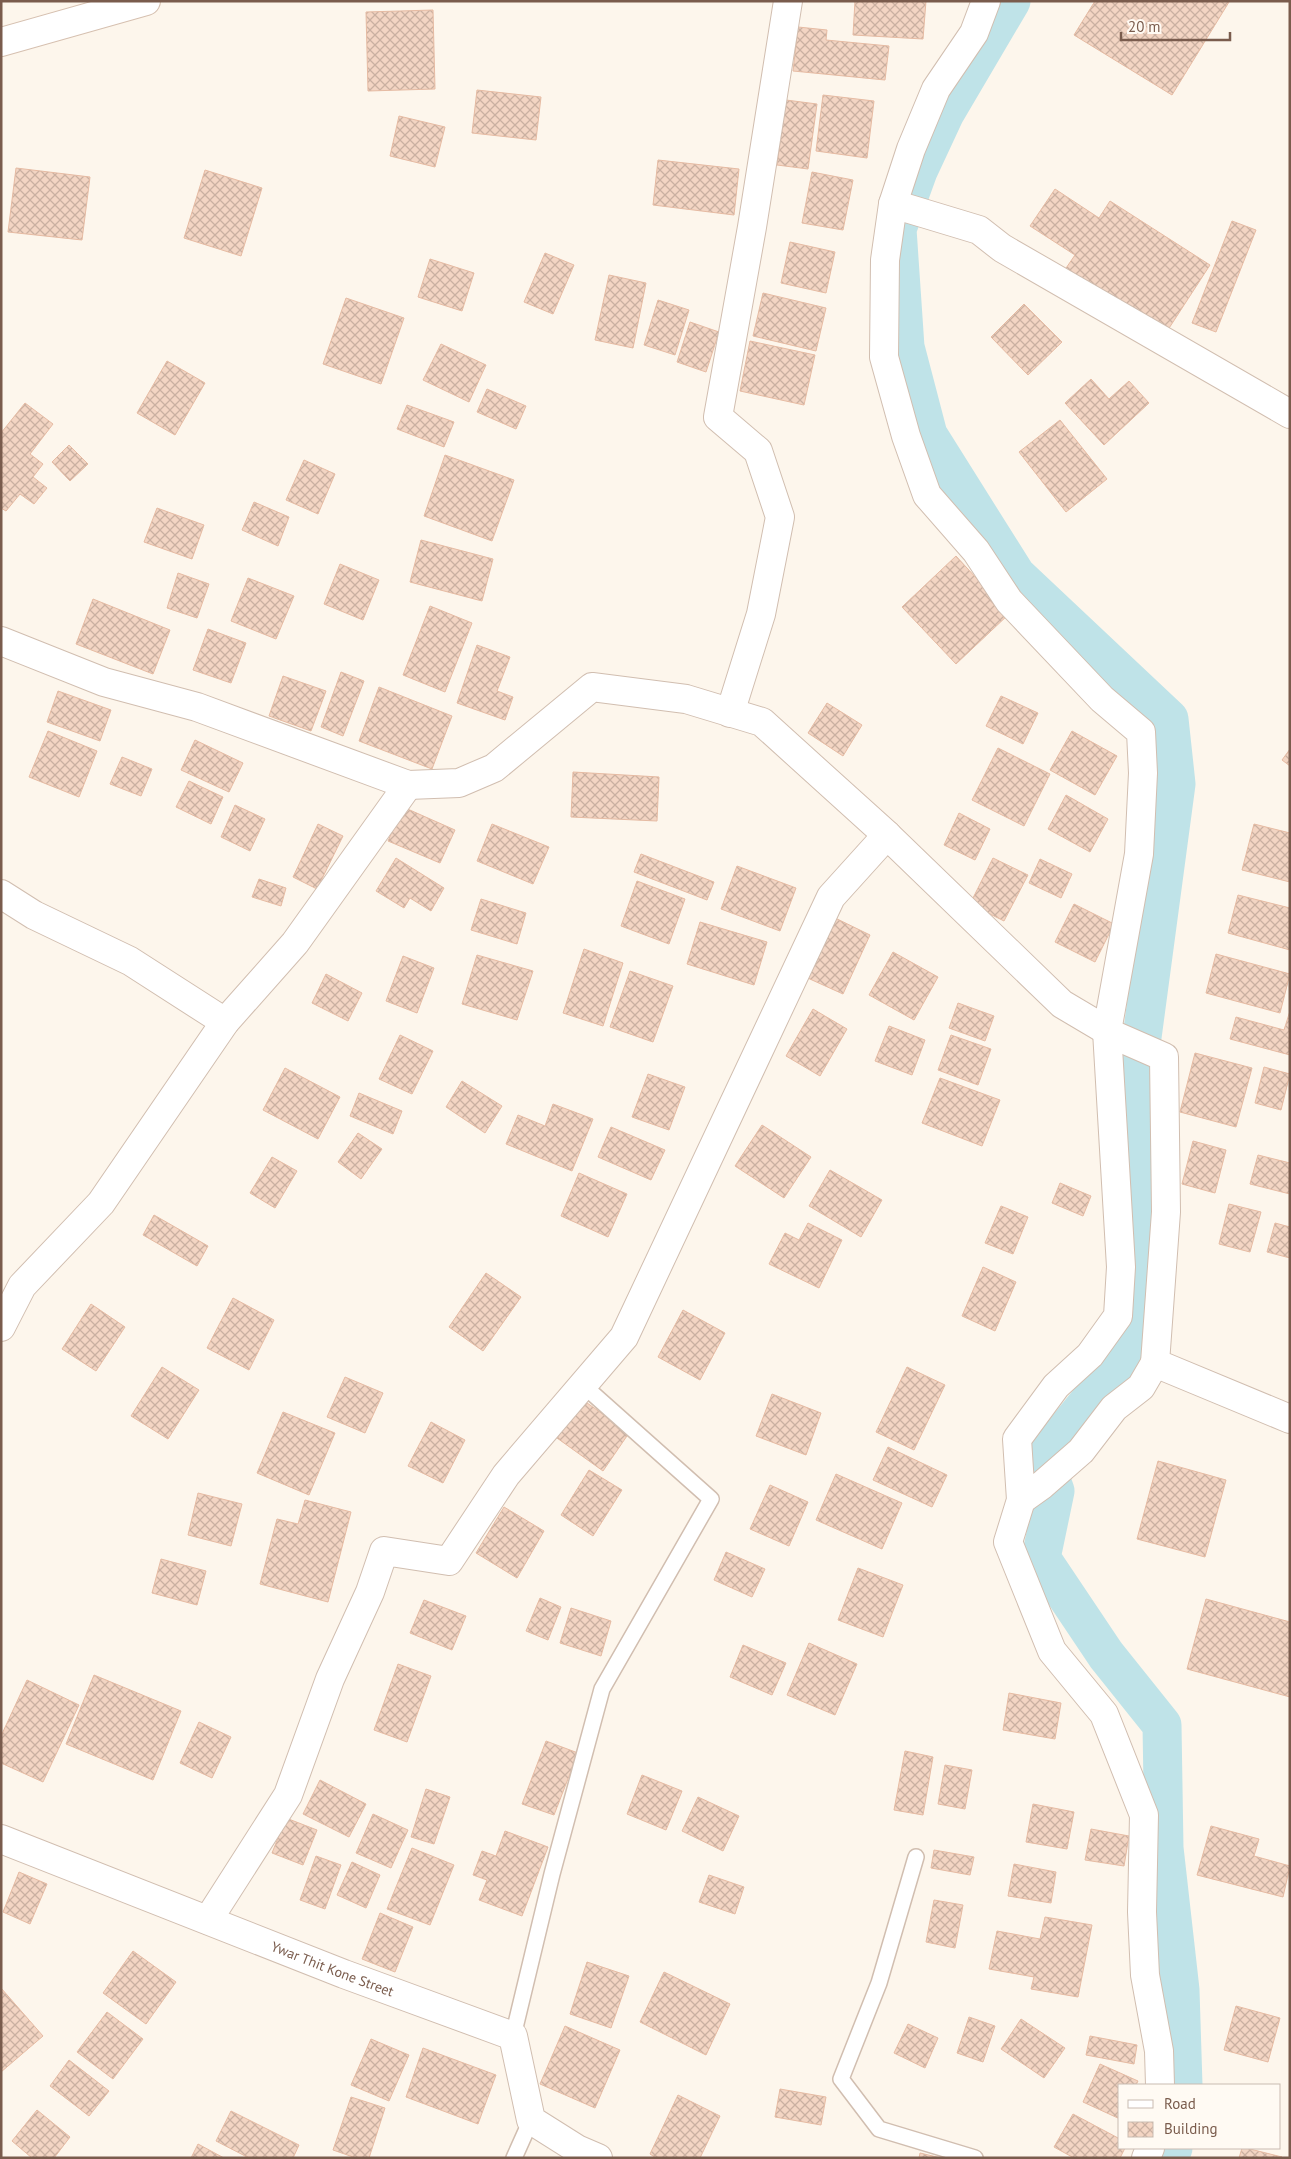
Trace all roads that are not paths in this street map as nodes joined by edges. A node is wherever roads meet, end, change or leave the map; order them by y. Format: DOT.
graph roads {
  1 [pos="146,1"];
  2 [pos="788,1"];
  3 [pos="986,1"];
  4 [pos="1,42"];
  5 [pos="894,204"];
  6 [pos="1290,414"];
  7 [pos="1,642"];
  8 [pos="730,713"];
  9 [pos="408,784"];
  10 [pos="887,835"];
  11 [pos="1,894"];
  12 [pos="225,1022"];
  13 [pos="1112,1034"];
  14 [pos="1,1327"];
  15 [pos="1156,1363"];
  16 [pos="583,1385"];
  17 [pos="1290,1419"];
  18 [pos="1032,1492"];
  19 [pos="1,1839"];
  20 [pos="916,1857"];
  21 [pos="208,1920"];
  22 [pos="513,2036"];
  23 [pos="1160,2084"];
  24 [pos="530,2120"];
  25 [pos="514,2158"];
  26 [pos="598,2158"];
  27 [pos="975,2158"];
  1 -- 4 [label="street"];
  2 -- 8 [label="street"];
  3 -- 5 [label="street"];
  5 -- 6 [label="street"];
  5 -- 13 [label="street"];
  7 -- 9 [label="street"];
  8 -- 9 [label="street"];
  8 -- 10 [label="street"];
  9 -- 12 [label="street"];
  10 -- 13 [label="street"];
  10 -- 16 [label="street"];
  11 -- 12 [label="street"];
  12 -- 14 [label="street"];
  13 -- 15 [label="street"];
  13 -- 18 [label="street"];
  15 -- 17 [label="street"];
  15 -- 18 [label="street"];
  16 -- 21 [label="street"];
  16 -- 22 [label="lane"];
  18 -- 23 [label="street"];
  19 -- 21 [label="street, Ywar Thit Kone Street"];
  20 -- 27 [label="lane"];
  21 -- 22 [label="street, Ywar Thit Kone Street"];
  22 -- 24 [label="street"];
  24 -- 25 [label="lane"];
  24 -- 26 [label="street"];
}
